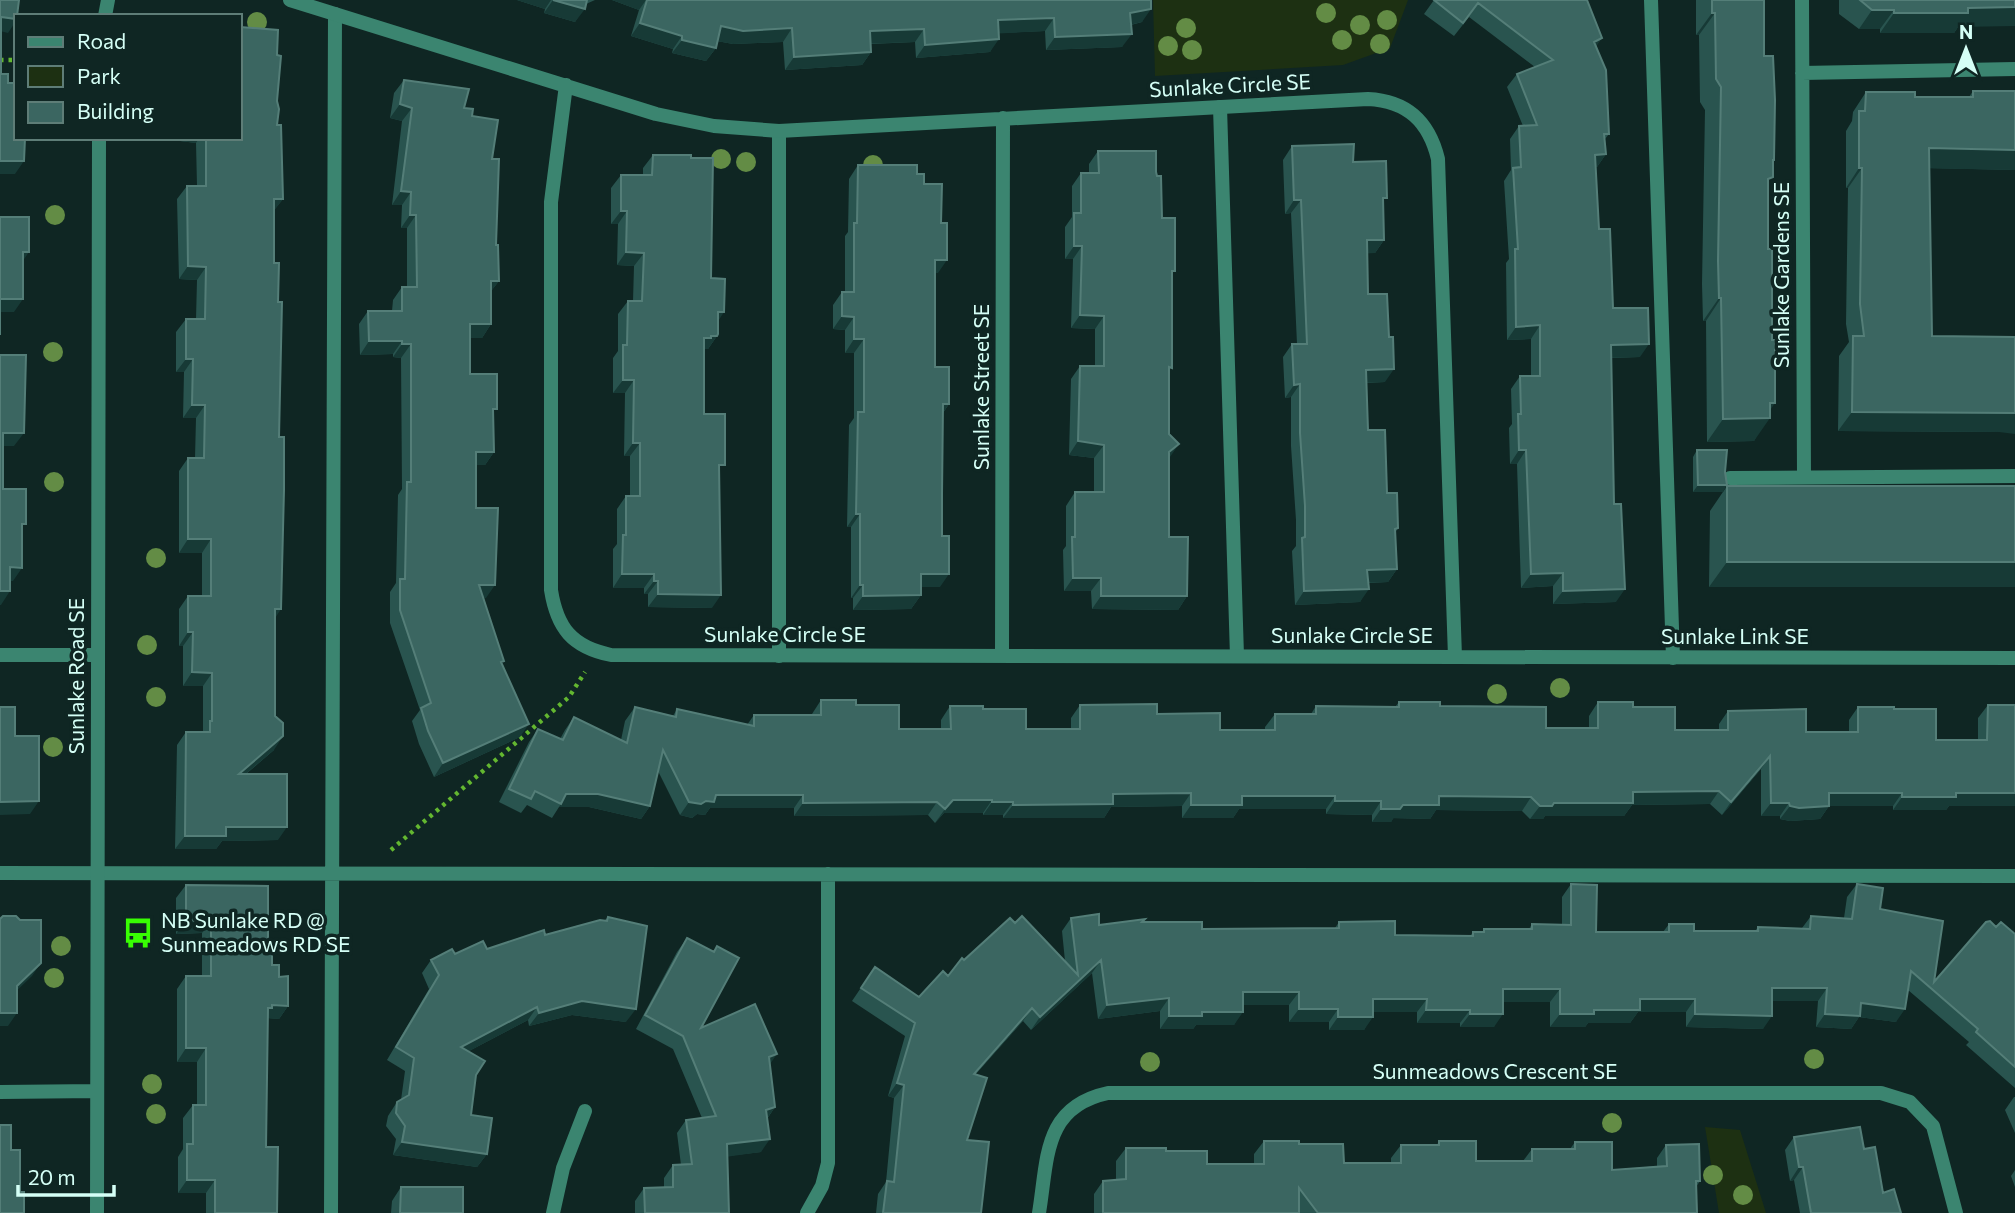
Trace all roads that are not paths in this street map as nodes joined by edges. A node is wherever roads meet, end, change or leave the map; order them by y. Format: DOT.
graph roads {
  1 [pos="290,0"];
  2 [pos="1651,0"];
  3 [pos="1802,0"];
  4 [pos="335,14"];
  5 [pos="2015,69"];
  6 [pos="1802,73"];
  7 [pos="566,85"];
  8 [pos="1220,107"];
  9 [pos="1003,118"];
  10 [pos="779,131"];
  11 [pos="99,140"];
  12 [pos="2015,476"];
  13 [pos="1804,477"];
  14 [pos="1730,478"];
  15 [pos="0,655"];
  16 [pos="98,655"];
  17 [pos="779,656"];
  18 [pos="1002,656"];
  19 [pos="1237,656"];
  20 [pos="1455,657"];
  21 [pos="1673,658"];
  22 [pos="2015,658"];
  23 [pos="0,873"];
  24 [pos="97,873"];
  25 [pos="331,873"];
  26 [pos="828,874"];
  27 [pos="2015,876"];
  28 [pos="97,1091"];
  29 [pos="0,1092"];
  30 [pos="585,1111"];
  31 [pos="97,1213"];
  32 [pos="331,1213"];
  33 [pos="553,1213"];
  34 [pos="807,1213"];
  35 [pos="1039,1213"];
  36 [pos="1956,1213"];
  1 -- 4 [label="street, Sunlake Circle SE"];
  2 -- 21 [label="street"];
  3 -- 6 [label="street, Sunlake Gardens SE"];
  4 -- 7 [label="street, Sunlake Circle SE"];
  4 -- 25 [label="street"];
  5 -- 6 [label="street"];
  6 -- 13 [label="street, Sunlake Gardens SE"];
  7 -- 10 [label="street, Sunlake Circle SE"];
  7 -- 17 [label="street, Sunlake Circle SE"];
  8 -- 9 [label="street, Sunlake Circle SE"];
  8 -- 19 [label="street"];
  8 -- 20 [label="street, Sunlake Circle SE"];
  9 -- 10 [label="street, Sunlake Circle SE"];
  9 -- 18 [label="street, Sunlake Street SE"];
  10 -- 17 [label="street"];
  11 -- 16 [label="street, Sunlake Road SE"];
  12 -- 13 [label="street"];
  13 -- 14 [label="street"];
  15 -- 16 [label="street"];
  16 -- 24 [label="street, Sunlake Road SE"];
  17 -- 18 [label="street, Sunlake Circle SE"];
  18 -- 19 [label="street, Sunlake Circle SE"];
  19 -- 20 [label="street, Sunlake Circle SE"];
  20 -- 21 [label="street, Sunlake Link SE"];
  21 -- 22 [label="street, Sunlake Link SE"];
  23 -- 24 [label="street"];
  24 -- 25 [label="street"];
  24 -- 28 [label="street, Sunlake Road SE"];
  25 -- 26 [label="street"];
  25 -- 32 [label="street"];
  26 -- 27 [label="street"];
  26 -- 34 [label="street"];
  28 -- 29 [label="street"];
  28 -- 31 [label="street, Sunlake Road SE"];
  30 -- 33 [label="street"];
  35 -- 36 [label="street, Sunmeadows Crescent SE"];
}
